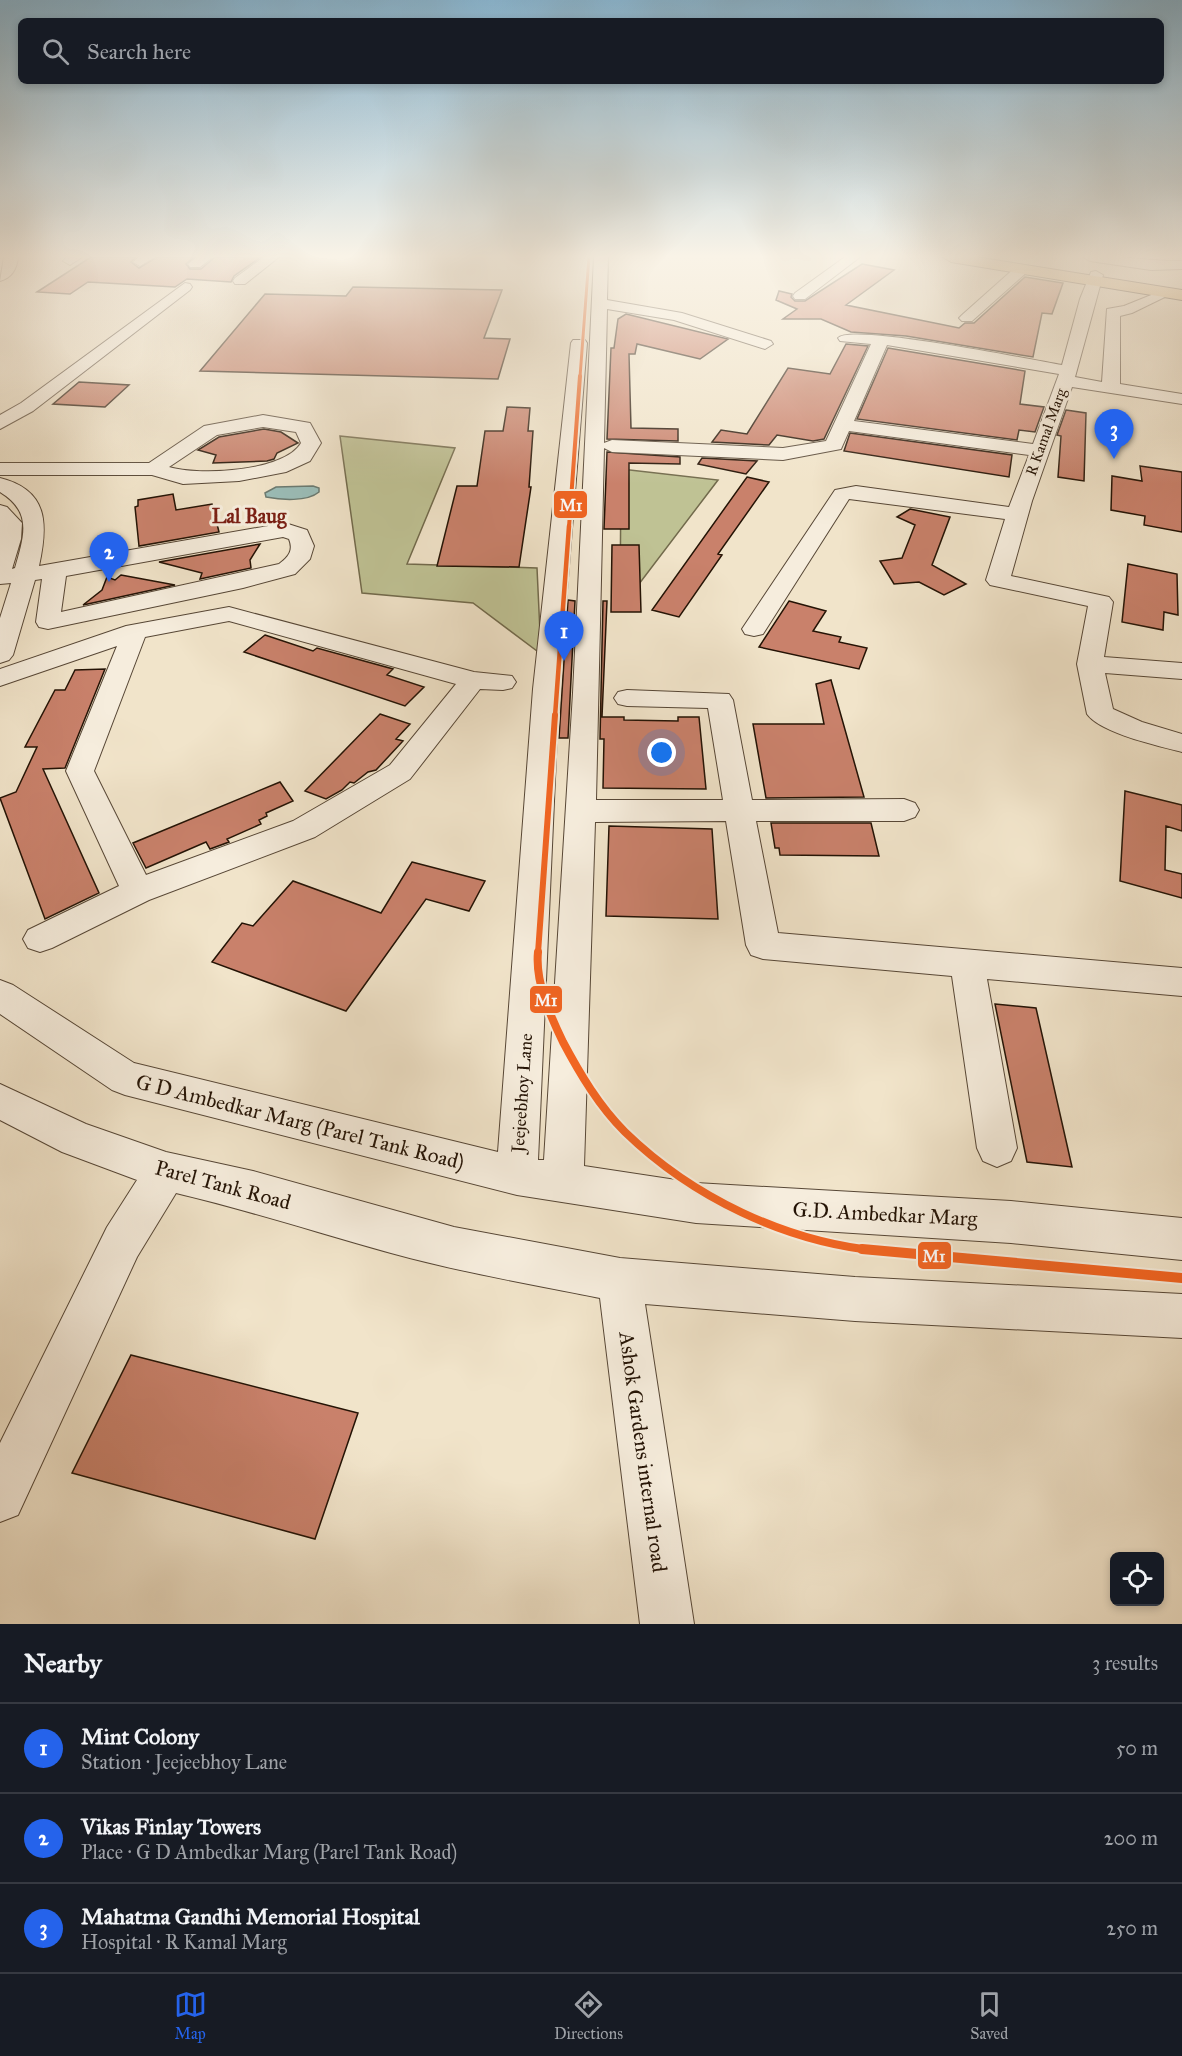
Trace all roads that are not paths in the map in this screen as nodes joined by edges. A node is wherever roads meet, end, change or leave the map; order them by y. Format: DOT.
graph roads {
  1 [pos="125,333"];
  2 [pos="588,333"];
  3 [pos="592,333"];
  4 [pos="730,333"];
  5 [pos="1077,333"];
  6 [pos="1112,333"];
  7 [pos="846,338"];
  8 [pos="881,339"];
  9 [pos="765,344"];
  10 [pos="588,349"];
  11 [pos="1066,376"];
  12 [pos="1112,388"];
  13 [pos="1182,399"];
  14 [pos="0,423"];
  15 [pos="843,425"];
  16 [pos="612,446"];
  17 [pos="1038,450"];
  18 [pos="0,469"];
  19 [pos="153,469"];
  20 [pos="0,484"];
  21 [pos="0,511"];
  22 [pos="1017,514"];
  23 [pos="561,540"];
  24 [pos="591,540"];
  25 [pos="55,571"];
  26 [pos="0,572"];
  27 [pos="24,574"];
  28 [pos="0,577"];
  29 [pos="754,628"];
  30 [pos="135,631"];
  31 [pos="0,655"];
  32 [pos="1090,664"];
  33 [pos="1182,671"];
  34 [pos="0,678"];
  35 [pos="472,680"];
  36 [pos="503,681"];
  37 [pos="627,698"];
  38 [pos="1182,743"];
  39 [pos="904,810"];
  40 [pos="740,812"];
  41 [pos="579,816"];
  42 [pos="540,820"];
  43 [pos="138,891"];
  44 [pos="40,939"];
  45 [pos="967,963"];
  46 [pos="1182,982"];
  47 [pos="0,995"];
  48 [pos="0,1101"];
  49 [pos="997,1148"];
  50 [pos="166,1171"];
  51 [pos="517,1176"];
  52 [pos="563,1183"];
  53 [pos="1182,1239"];
  54 [pos="620,1280"];
  55 [pos="1182,1316"];
  56 [pos="0,1497"];
  57 [pos="667,1624"];
  1 -- 14 [label="street"];
  2 -- 10 [label="street, Jeejeebhoy Lane"];
  3 -- 10 [label="street"];
  4 -- 9 [label="street"];
  5 -- 11 [label="street, R Kamal Marg"];
  6 -- 12 [label="street"];
  7 -- 8 [label="street"];
  8 -- 11 [label="street"];
  8 -- 15 [label="street"];
  10 -- 23 [label="street, Jeejeebhoy Lane"];
  10 -- 24 [label="street"];
  11 -- 12 [label="street"];
  11 -- 17 [label="street, R Kamal Marg"];
  12 -- 13 [label="street"];
  15 -- 16 [label="street"];
  15 -- 17 [label="street"];
  17 -- 22 [label="street, R Kamal Marg"];
  18 -- 19 [label="street"];
  19 -- 19 [label="street"];
  20 -- 27 [label="street"];
  21 -- 26 [label="street"];
  22 -- 29 [label="street"];
  22 -- 32 [label="street, R Kamal Marg"];
  23 -- 24 [label="street"];
  23 -- 42 [label="street, Jeejeebhoy Lane"];
  24 -- 41 [label="street"];
  25 -- 25 [label="street"];
  25 -- 27 [label="street"];
  27 -- 28 [label="street"];
  27 -- 31 [label="street"];
  30 -- 34 [label="street"];
  30 -- 35 [label="street"];
  30 -- 43 [label="street"];
  32 -- 33 [label="street"];
  32 -- 38 [label="street"];
  35 -- 36 [label="street"];
  35 -- 43 [label="street"];
  37 -- 40 [label="street"];
  39 -- 40 [label="street"];
  40 -- 41 [label="street"];
  40 -- 45 [label="street"];
  41 -- 42 [label="street"];
  41 -- 52 [label="street"];
  42 -- 51 [label="street, Jeejeebhoy Lane"];
  43 -- 44 [label="street"];
  45 -- 46 [label="street"];
  45 -- 49 [label="street"];
  47 -- 51 [label="street, G D Ambedkar Marg (Parel Tank Road)"];
  48 -- 50 [label="street, Parel Tank Road"];
  50 -- 54 [label="street, Parel Tank Road"];
  50 -- 56 [label="street"];
  51 -- 52 [label="street, G.D. Ambedkar Marg"];
  52 -- 53 [label="street, G.D. Ambedkar Marg"];
  54 -- 55 [label="street, Parel Tank Road"];
  54 -- 57 [label="street, Ashok Gardens internal road"];
}
